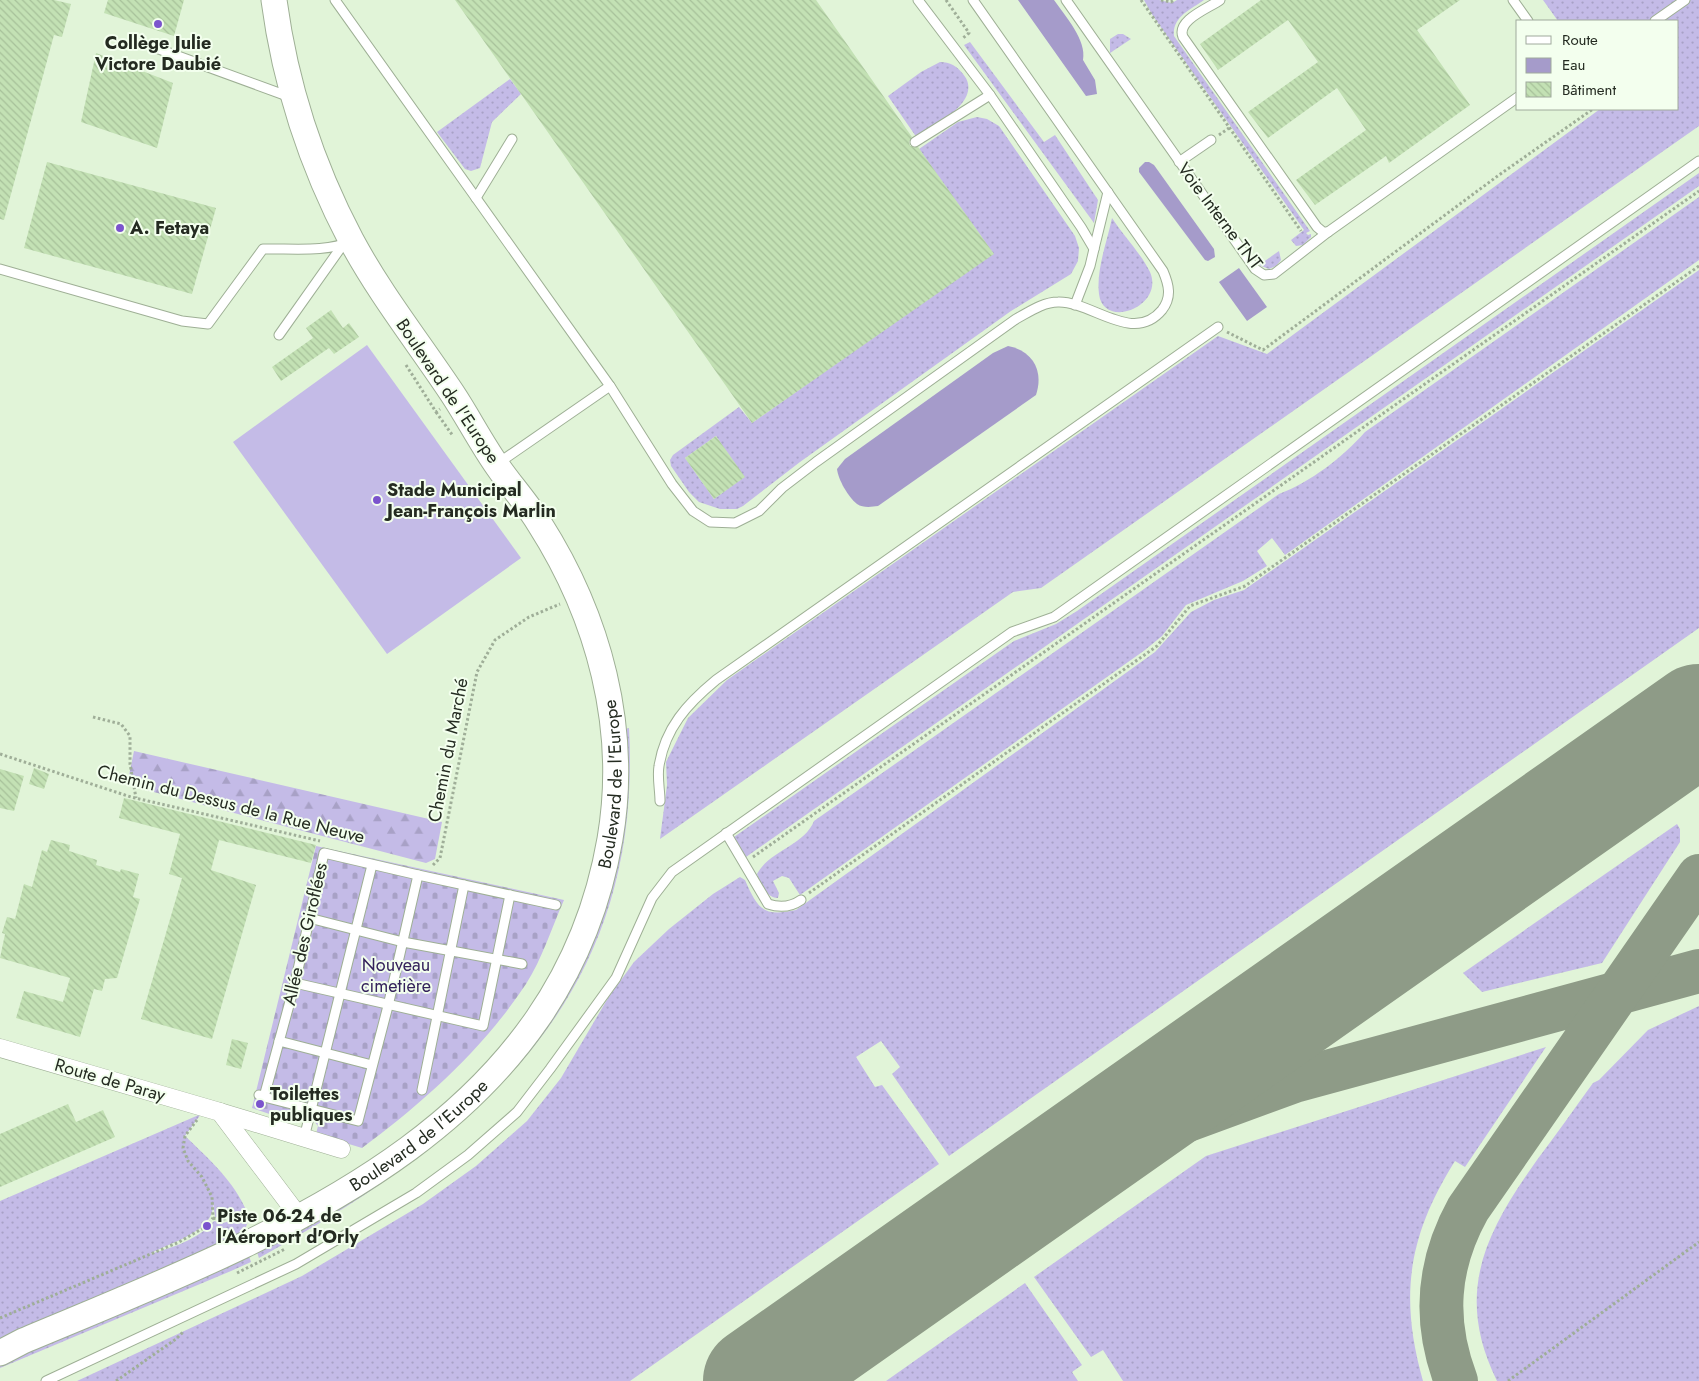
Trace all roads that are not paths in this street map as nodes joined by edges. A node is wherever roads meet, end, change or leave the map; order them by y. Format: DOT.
graph roads {
  1 [pos="274,0"];
  2 [pos="335,0"];
  3 [pos="918,0"];
  4 [pos="973,0"];
  5 [pos="1066,0"];
  6 [pos="1220,0"];
  7 [pos="1513,0"];
  8 [pos="1685,0"];
  9 [pos="1527,20"];
  10 [pos="1656,20"];
  11 [pos="156,48"];
  12 [pos="990,95"];
  13 [pos="1516,98"];
  14 [pos="295,99"];
  15 [pos="512,139"];
  16 [pos="1211,140"];
  17 [pos="916,142"];
  18 [pos="1699,160"];
  19 [pos="1179,162"];
  20 [pos="1108,192"];
  21 [pos="476,198"];
  22 [pos="1328,232"];
  23 [pos="347,243"];
  24 [pos="1094,249"];
  25 [pos="0,269"];
  26 [pos="1075,305"];
  27 [pos="1218,327"];
  28 [pos="279,335"];
  29 [pos="610,386"];
  30 [pos="497,465"];
  31 [pos="660,801"];
  32 [pos="726,834"];
  33 [pos="372,865"];
  34 [pos="418,875"];
  35 [pos="464,885"];
  36 [pos="510,895"];
  37 [pos="801,900"];
  38 [pos="556,905"];
  39 [pos="309,918"];
  40 [pos="356,930"];
  41 [pos="403,942"];
  42 [pos="451,951"];
  43 [pos="497,960"];
  44 [pos="522,964"];
  45 [pos="295,983"];
  46 [pos="340,994"];
  47 [pos="388,1006"];
  48 [pos="437,1017"];
  49 [pos="279,1041"];
  50 [pos="0,1048"];
  51 [pos="326,1053"];
  52 [pos="372,1065"];
  53 [pos="422,1090"];
  54 [pos="311,1110"];
  55 [pos="220,1112"];
  56 [pos="304,1138"];
  57 [pos="341,1150"];
  58 [pos="300,1218"];
  59 [pos="12,1345"];
  60 [pos="0,1353"];
  61 [pos="46,1381"];
  1 -- 14 [label="main road, Boulevard de l'Europe"];
  2 -- 21 [label="lane"];
  3 -- 12 [label="lane"];
  4 -- 20 [label="lane"];
  5 -- 19 [label="lane, Voie Interne TNT"];
  6 -- 22 [label="lane"];
  7 -- 9 [label="lane"];
  8 -- 10 [label="lane"];
  11 -- 14 [label="lane"];
  12 -- 17 [label="lane"];
  12 -- 24 [label="lane"];
  13 -- 22 [label="lane, Voie Interne TNT"];
  14 -- 23 [label="main road, Boulevard de l'Europe"];
  15 -- 21 [label="lane"];
  16 -- 19 [label="lane"];
  18 -- 32 [label="lane"];
  19 -- 22 [label="lane, Voie Interne TNT"];
  20 -- 24 [label="lane"];
  20 -- 26 [label="lane"];
  21 -- 29 [label="lane"];
  23 -- 25 [label="lane"];
  23 -- 28 [label="lane"];
  23 -- 30 [label="main road, Boulevard de l'Europe"];
  24 -- 26 [label="lane"];
  26 -- 29 [label="lane"];
  27 -- 31 [label="lane"];
  29 -- 30 [label="lane"];
  30 -- 58 [label="main road, Boulevard de l'Europe"];
  32 -- 37 [label="lane"];
  32 -- 61 [label="lane"];
  33 -- 34 [label="lane, Allée des Giroflées"];
  33 -- 39 [label="lane, Allée des Giroflées"];
  33 -- 40 [label="lane"];
  34 -- 35 [label="lane"];
  34 -- 41 [label="lane, Allée des Giroflées"];
  35 -- 36 [label="lane"];
  35 -- 42 [label="lane"];
  36 -- 38 [label="lane"];
  36 -- 43 [label="lane"];
  39 -- 40 [label="lane"];
  39 -- 45 [label="lane, Allée des Giroflées"];
  40 -- 41 [label="lane"];
  40 -- 46 [label="lane"];
  41 -- 42 [label="lane"];
  41 -- 47 [label="lane, Allée des Giroflées"];
  42 -- 43 [label="lane"];
  42 -- 48 [label="lane"];
  43 -- 44 [label="lane"];
  43 -- 48 [label="lane"];
  45 -- 46 [label="lane"];
  45 -- 49 [label="lane, Allée des Giroflées"];
  46 -- 47 [label="lane"];
  46 -- 51 [label="lane"];
  47 -- 48 [label="lane"];
  47 -- 52 [label="lane, Allée des Giroflées"];
  48 -- 53 [label="lane"];
  49 -- 51 [label="lane"];
  49 -- 54 [label="lane, Allée des Giroflées"];
  50 -- 55 [label="street, Route de Paray"];
  51 -- 52 [label="lane"];
  51 -- 54 [label="lane"];
  52 -- 54 [label="lane, Allée des Giroflées"];
  54 -- 56 [label="lane"];
  55 -- 56 [label="street, Route de Paray"];
  55 -- 58 [label="street"];
  56 -- 57 [label="street, Route de Paray"];
  58 -- 59 [label="main road, Boulevard de l'Europe"];
  59 -- 60 [label="main road, Boulevard de l'Europe"];
}
